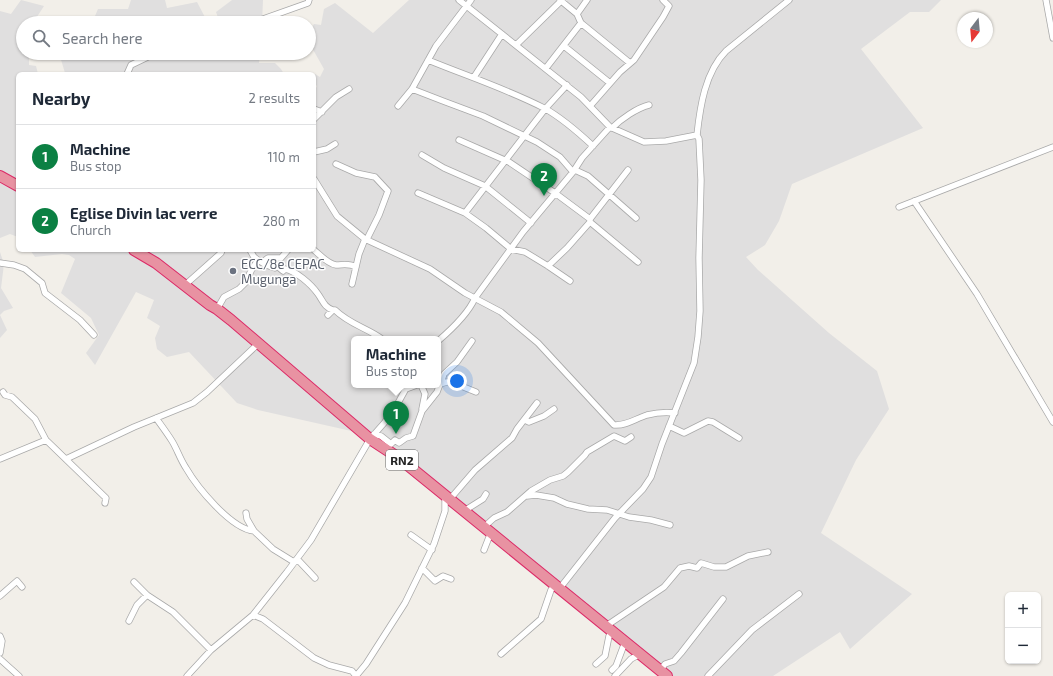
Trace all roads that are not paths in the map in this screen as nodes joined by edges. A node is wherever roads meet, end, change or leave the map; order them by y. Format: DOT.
graph roads {
  1 [pos="310,0"];
  2 [pos="459,0"];
  3 [pos="471,0"];
  4 [pos="561,0"];
  5 [pos="587,0"];
  6 [pos="663,0"];
  7 [pos="790,0"];
  8 [pos="1046,0"];
  9 [pos="466,7"];
  10 [pos="577,14"];
  11 [pos="271,16"];
  12 [pos="581,23"];
  13 [pos="502,34"];
  14 [pos="1053,38"];
  15 [pos="516,45"];
  16 [pos="564,46"];
  17 [pos="141,60"];
  18 [pos="428,60"];
  19 [pos="630,63"];
  20 [pos="546,68"];
  21 [pos="128,72"];
  22 [pos="474,77"];
  23 [pos="610,83"];
  24 [pos="567,85"];
  25 [pos="412,88"];
  26 [pos="349,89"];
  27 [pos="590,105"];
  28 [pos="649,105"];
  29 [pos="398,106"];
  30 [pos="316,109"];
  31 [pos="545,109"];
  32 [pos="322,112"];
  33 [pos="316,117"];
  34 [pos="611,127"];
  35 [pos="697,135"];
  36 [pos="525,136"];
  37 [pos="459,140"];
  38 [pos="335,144"];
  39 [pos="593,146"];
  40 [pos="1053,147"];
  41 [pos="316,152"];
  42 [pos="422,154"];
  43 [pos="505,161"];
  44 [pos="336,164"];
  45 [pos="628,170"];
  46 [pos="574,171"];
  47 [pos="0,176"];
  48 [pos="316,182"];
  49 [pos="16,185"];
  50 [pos="486,186"];
  51 [pos="418,193"];
  52 [pos="555,193"];
  53 [pos="609,194"];
  54 [pos="914,201"];
  55 [pos="899,207"];
  56 [pos="465,213"];
  57 [pos="636,218"];
  58 [pos="590,220"];
  59 [pos="531,223"];
  60 [pos="366,239"];
  61 [pos="511,249"];
  62 [pos="137,252"];
  63 [pos="221,252"];
  64 [pos="251,252"];
  65 [pos="286,252"];
  66 [pos="316,252"];
  67 [pos="260,261"];
  68 [pos="638,262"];
  69 [pos="0,263"];
  70 [pos="548,266"];
  71 [pos="356,267"];
  72 [pos="570,281"];
  73 [pos="352,284"];
  74 [pos="185,285"];
  75 [pos="475,298"];
  76 [pos="217,309"];
  77 [pos="332,310"];
  78 [pos="328,315"];
  79 [pos="94,335"];
  80 [pos="378,336"];
  81 [pos="441,338"];
  82 [pos="472,341"];
  83 [pos="259,343"];
  84 [pos="441,380"];
  85 [pos="441,384"];
  86 [pos="406,388"];
  87 [pos="422,388"];
  88 [pos="438,388"];
  89 [pos="3,392"];
  90 [pos="476,392"];
  91 [pos="537,403"];
  92 [pos="554,409"];
  93 [pos="422,411"];
  94 [pos="675,413"];
  95 [pos="156,418"];
  96 [pos="525,420"];
  97 [pos="1053,422"];
  98 [pos="669,426"];
  99 [pos="372,436"];
  100 [pos="631,437"];
  101 [pos="739,438"];
  102 [pos="46,440"];
  103 [pos="0,459"];
  104 [pos="66,459"];
  105 [pos="486,494"];
  106 [pos="527,496"];
  107 [pos="448,497"];
  108 [pos="105,504"];
  109 [pos="464,511"];
  110 [pos="246,513"];
  111 [pos="619,514"];
  112 [pos="670,525"];
  113 [pos="487,530"];
  114 [pos="254,531"];
  115 [pos="411,535"];
  116 [pos="432,550"];
  117 [pos="484,550"];
  118 [pos="768,552"];
  119 [pos="294,562"];
  120 [pos="422,568"];
  121 [pos="315,578"];
  122 [pos="451,579"];
  123 [pos="134,582"];
  124 [pos="558,586"];
  125 [pos="22,587"];
  126 [pos="799,594"];
  127 [pos="147,595"];
  128 [pos="0,596"];
  129 [pos="723,599"];
  130 [pos="253,616"];
  131 [pos="129,621"];
  132 [pos="609,629"];
  133 [pos="0,636"];
  134 [pos="624,642"];
  135 [pos="211,650"];
  136 [pos="0,653"];
  137 [pos="501,654"];
  138 [pos="640,654"];
  139 [pos="0,659"];
  140 [pos="596,664"];
  141 [pos="612,670"];
  142 [pos="663,673"];
  143 [pos="359,675"];
  144 [pos="19,676"];
  145 [pos="187,676"];
  146 [pos="615,676"];
  147 [pos="708,676"];
  1 -- 11 [label="street"];
  2 -- 9 [label="street"];
  3 -- 9 [label="street"];
  4 -- 10 [label="street"];
  4 -- 15 [label="street"];
  5 -- 10 [label="street"];
  6 -- 19 [label="street"];
  7 -- 35 [label="street"];
  8 -- 14 [label="street"];
  9 -- 13 [label="street"];
  9 -- 18 [label="street"];
  10 -- 12 [label="street"];
  12 -- 16 [label="street"];
  12 -- 19 [label="street"];
  13 -- 15 [label="street"];
  13 -- 22 [label="street"];
  15 -- 20 [label="street"];
  16 -- 20 [label="street"];
  16 -- 23 [label="street"];
  17 -- 21 [label="street"];
  18 -- 22 [label="street"];
  18 -- 25 [label="street"];
  19 -- 23 [label="street"];
  20 -- 24 [label="street"];
  22 -- 31 [label="street"];
  23 -- 27 [label="street"];
  24 -- 27 [label="street"];
  24 -- 31 [label="street"];
  25 -- 29 [label="street"];
  25 -- 36 [label="street"];
  26 -- 32 [label="street"];
  27 -- 34 [label="street"];
  28 -- 34 [label="street"];
  30 -- 32 [label="street"];
  31 -- 36 [label="street"];
  31 -- 39 [label="street"];
  32 -- 33 [label="street"];
  34 -- 35 [label="street"];
  34 -- 39 [label="street"];
  35 -- 94 [label="street"];
  36 -- 43 [label="street"];
  36 -- 46 [label="street"];
  37 -- 43 [label="street"];
  38 -- 41 [label="street"];
  39 -- 46 [label="street"];
  40 -- 54 [label="street"];
  42 -- 50 [label="street"];
  43 -- 50 [label="street"];
  43 -- 52 [label="street"];
  44 -- 60 [label="street"];
  45 -- 53 [label="street"];
  46 -- 52 [label="street"];
  46 -- 53 [label="street"];
  47 -- 49 [label="highway"];
  48 -- 60 [label="street"];
  50 -- 56 [label="street"];
  50 -- 59 [label="street"];
  51 -- 56 [label="street"];
  52 -- 58 [label="street"];
  52 -- 59 [label="street"];
  53 -- 57 [label="street"];
  53 -- 58 [label="street"];
  54 -- 55 [label="street"];
  54 -- 97 [label="street"];
  56 -- 61 [label="street"];
  58 -- 68 [label="street"];
  58 -- 70 [label="street"];
  59 -- 61 [label="street"];
  60 -- 71 [label="street"];
  60 -- 75 [label="street"];
  61 -- 70 [label="street"];
  61 -- 75 [label="street"];
  62 -- 74 [label="highway, RN2"];
  63 -- 74 [label="street"];
  64 -- 67 [label="street"];
  65 -- 67 [label="street"];
  66 -- 71 [label="street"];
  67 -- 76 [label="street"];
  67 -- 77 [label="street"];
  69 -- 79 [label="street"];
  70 -- 72 [label="street"];
  71 -- 73 [label="street"];
  74 -- 76 [label="highway, RN2"];
  75 -- 81 [label="street"];
  75 -- 94 [label="street"];
  76 -- 83 [label="highway, RN2"];
  77 -- 78 [label="street"];
  77 -- 80 [label="street"];
  82 -- 84 [label="street"];
  83 -- 95 [label="street"];
  83 -- 99 [label="highway, RN2"];
  85 -- 90 [label="street"];
  86 -- 99 [label="street"];
  87 -- 93 [label="street"];
  88 -- 93 [label="street"];
  89 -- 102 [label="street"];
  91 -- 96 [label="street"];
  92 -- 96 [label="street"];
  93 -- 99 [label="street"];
  94 -- 98 [label="street"];
  95 -- 104 [label="street"];
  95 -- 114 [label="street"];
  96 -- 107 [label="street"];
  98 -- 101 [label="street"];
  98 -- 111 [label="street"];
  99 -- 107 [label="highway, RN2"];
  99 -- 119 [label="street"];
  100 -- 106 [label="street"];
  102 -- 103 [label="street"];
  102 -- 104 [label="street"];
  104 -- 108 [label="street"];
  105 -- 109 [label="street"];
  106 -- 111 [label="street"];
  106 -- 113 [label="street"];
  107 -- 109 [label="highway, RN2"];
  107 -- 116 [label="street"];
  109 -- 113 [label="highway, RN2"];
  110 -- 114 [label="street"];
  111 -- 112 [label="street"];
  111 -- 124 [label="street"];
  113 -- 117 [label="street"];
  113 -- 124 [label="highway, RN2"];
  114 -- 119 [label="street"];
  115 -- 116 [label="street"];
  116 -- 120 [label="street"];
  118 -- 132 [label="street"];
  119 -- 121 [label="street"];
  119 -- 130 [label="street"];
  120 -- 122 [label="street"];
  120 -- 143 [label="street"];
  123 -- 127 [label="street"];
  124 -- 132 [label="highway, RN2"];
  124 -- 137 [label="street"];
  125 -- 128 [label="street"];
  126 -- 147 [label="street"];
  127 -- 131 [label="street"];
  127 -- 135 [label="street"];
  129 -- 142 [label="street"];
  130 -- 135 [label="street"];
  130 -- 143 [label="street"];
  132 -- 134 [label="highway, RN2"];
  132 -- 140 [label="street"];
  133 -- 136 [label="street"];
  134 -- 138 [label="highway, RN2"];
  134 -- 141 [label="street"];
  135 -- 145 [label="street"];
  138 -- 142 [label="highway, RN2"];
  138 -- 146 [label="street"];
  139 -- 144 [label="street"];
}
